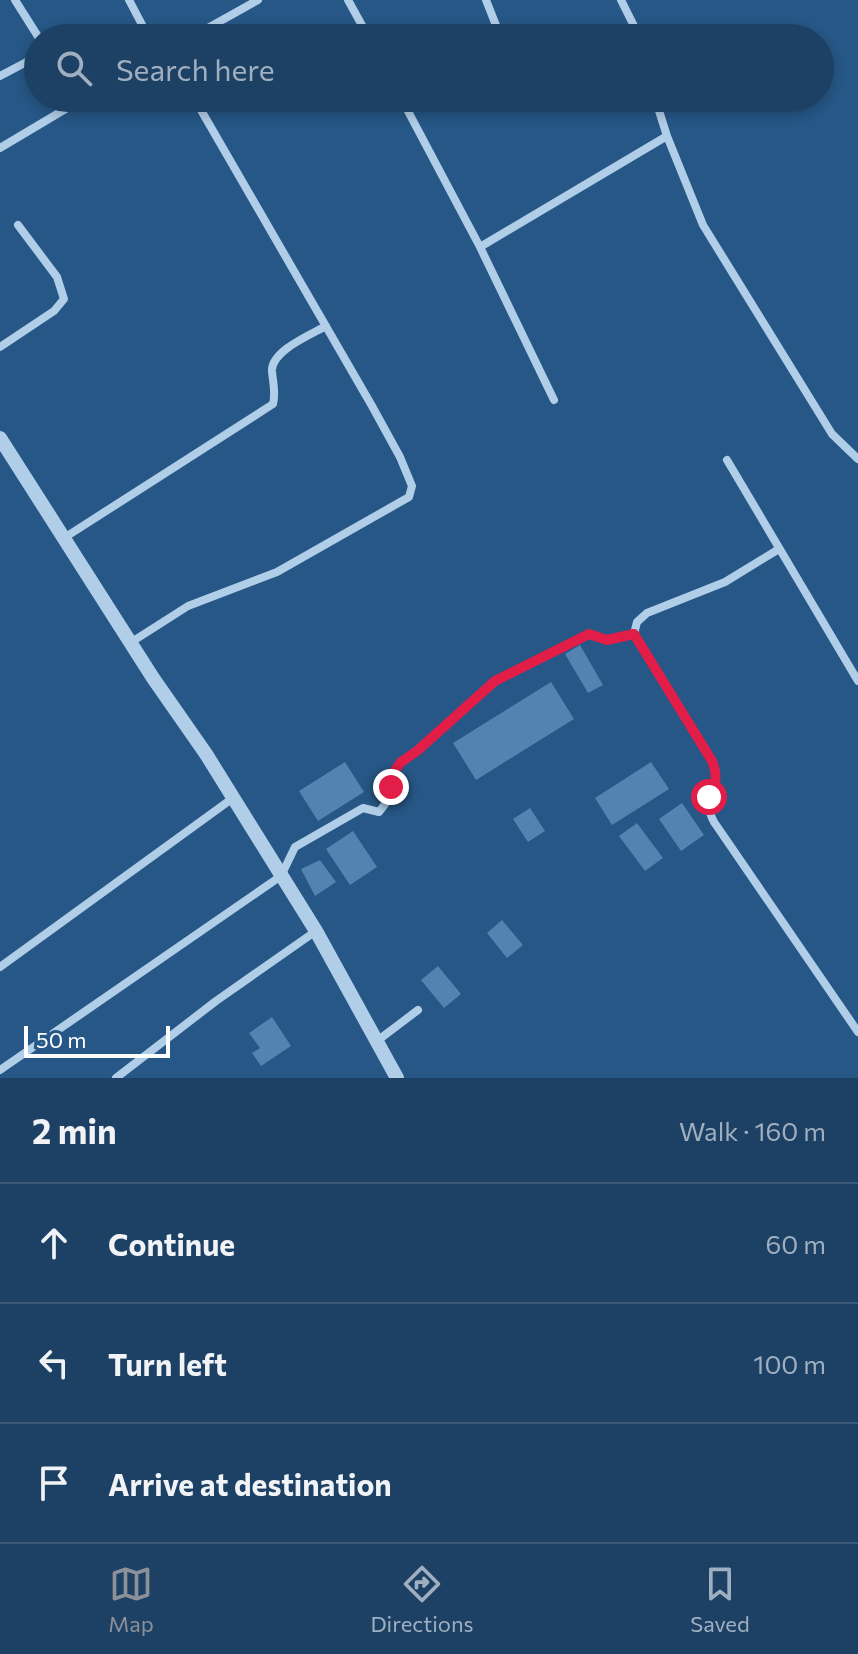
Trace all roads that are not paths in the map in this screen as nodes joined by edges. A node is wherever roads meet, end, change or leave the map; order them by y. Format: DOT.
graph roads {
  1 [pos="15,0"];
  2 [pos="129,0"];
  3 [pos="258,0"];
  4 [pos="348,0"];
  5 [pos="486,0"];
  6 [pos="621,0"];
  7 [pos="30,24"];
  8 [pos="142,24"];
  9 [pos="215,24"];
  10 [pos="361,24"];
  11 [pos="495,24"];
  12 [pos="633,24"];
  13 [pos="24,63"];
  14 [pos="0,76"];
  15 [pos="58,112"];
  16 [pos="202,112"];
  17 [pos="408,112"];
  18 [pos="659,112"];
  19 [pos="667,136"];
  20 [pos="0,148"];
  21 [pos="18,225"];
  22 [pos="480,247"];
  23 [pos="326,326"];
  24 [pos="0,347"];
  25 [pos="554,400"];
  26 [pos="0,438"];
  27 [pos="858,459"];
  28 [pos="727,460"];
  29 [pos="64,538"];
  30 [pos="779,549"];
  31 [pos="634,634"];
  32 [pos="130,643"];
  33 [pos="858,681"];
  34 [pos="233,798"];
  35 [pos="281,876"];
  36 [pos="316,931"];
  37 [pos="0,967"];
  38 [pos="418,1010"];
  39 [pos="858,1032"];
  40 [pos="377,1041"];
  41 [pos="0,1070"];
  42 [pos="116,1078"];
  43 [pos="397,1078"];
  1 -- 7 [label="street"];
  2 -- 8 [label="street"];
  3 -- 9 [label="street"];
  4 -- 10 [label="street"];
  5 -- 11 [label="street"];
  6 -- 12 [label="street"];
  13 -- 14 [label="street"];
  15 -- 20 [label="street"];
  16 -- 23 [label="street"];
  17 -- 22 [label="street"];
  18 -- 19 [label="street"];
  19 -- 22 [label="street"];
  19 -- 27 [label="street"];
  21 -- 24 [label="street"];
  22 -- 25 [label="street"];
  23 -- 29 [label="street"];
  23 -- 32 [label="street"];
  26 -- 29 [label="street"];
  28 -- 30 [label="street"];
  29 -- 32 [label="street"];
  30 -- 31 [label="street"];
  30 -- 33 [label="street"];
  31 -- 35 [label="street"];
  31 -- 39 [label="street"];
  32 -- 34 [label="street"];
  34 -- 35 [label="street"];
  34 -- 37 [label="street"];
  35 -- 36 [label="street"];
  35 -- 41 [label="street"];
  36 -- 40 [label="street"];
  36 -- 42 [label="street"];
  38 -- 40 [label="street"];
  40 -- 43 [label="street"];
}
